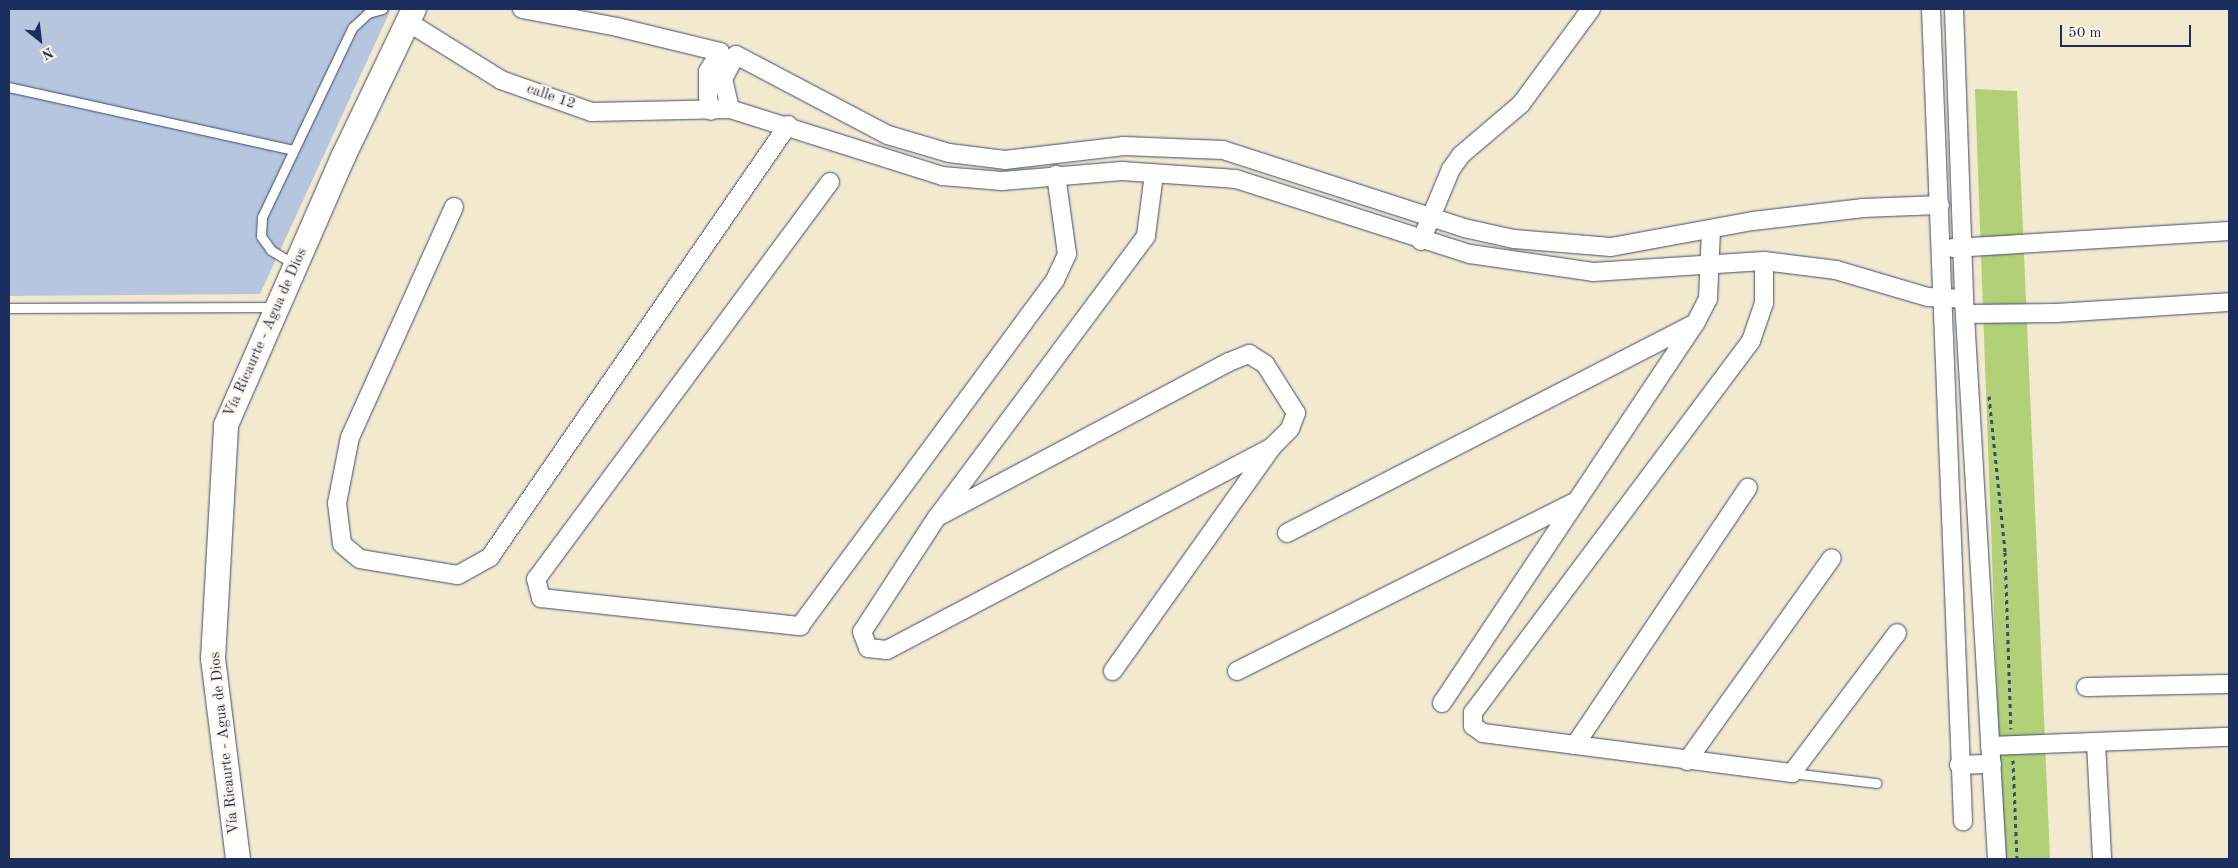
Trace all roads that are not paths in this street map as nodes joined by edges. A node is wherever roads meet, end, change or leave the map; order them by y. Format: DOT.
graph roads {
  1 [pos="382,9"];
  2 [pos="522,9"];
  3 [pos="1590,9"];
  4 [pos="1931,9"];
  5 [pos="1954,9"];
  6 [pos="411,16"];
  7 [pos="9,87"];
  8 [pos="730,109"];
  9 [pos="711,111"];
  10 [pos="788,125"];
  11 [pos="1124,146"];
  12 [pos="292,150"];
  13 [pos="1005,160"];
  14 [pos="1122,171"];
  15 [pos="1154,174"];
  16 [pos="1056,175"];
  17 [pos="1002,181"];
  18 [pos="830,182"];
  19 [pos="1940,205"];
  20 [pos="454,207"];
  21 [pos="1429,217"];
  22 [pos="1711,229"];
  23 [pos="2229,231"];
  24 [pos="1421,241"];
  25 [pos="1942,248"];
  26 [pos="1964,249"];
  27 [pos="1764,261"];
  28 [pos="1711,264"];
  29 [pos="296,266"];
  30 [pos="1942,300"];
  31 [pos="2229,302"];
  32 [pos="1964,306"];
  33 [pos="275,307"];
  34 [pos="9,308"];
  35 [pos="1695,324"];
  36 [pos="1272,447"];
  37 [pos="1748,488"];
  38 [pos="1575,502"];
  39 [pos="937,517"];
  40 [pos="1287,533"];
  41 [pos="1832,558"];
  42 [pos="1897,633"];
  43 [pos="1113,671"];
  44 [pos="1237,671"];
  45 [pos="2229,684"];
  46 [pos="2086,687"];
  47 [pos="1442,703"];
  48 [pos="2229,737"];
  49 [pos="2096,743"];
  50 [pos="1575,746"];
  51 [pos="1990,746"];
  52 [pos="1687,761"];
  53 [pos="1959,764"];
  54 [pos="1992,764"];
  55 [pos="1792,772"];
  56 [pos="1876,783"];
  57 [pos="1963,821"];
  58 [pos="238,859"];
  59 [pos="1997,859"];
  60 [pos="2102,859"];
  1 -- 12 [label="lane"];
  2 -- 9 [label="street"];
  3 -- 21 [label="street"];
  4 -- 19 [label="street"];
  5 -- 26 [label="street"];
  6 -- 9 [label="street, calle 12"];
  6 -- 29 [label="street, Vía Ricaurte - Agua de Dios"];
  7 -- 12 [label="lane"];
  8 -- 9 [label="street, calle 12"];
  8 -- 10 [label="street"];
  8 -- 13 [label="street"];
  10 -- 17 [label="street"];
  10 -- 20 [label="street"];
  11 -- 13 [label="street"];
  11 -- 14 [label="street"];
  11 -- 21 [label="street"];
  12 -- 29 [label="lane"];
  13 -- 17 [label="street"];
  14 -- 15 [label="street"];
  14 -- 16 [label="street"];
  15 -- 24 [label="street"];
  15 -- 39 [label="street"];
  16 -- 17 [label="street"];
  16 -- 18 [label="street"];
  19 -- 22 [label="street"];
  19 -- 25 [label="street"];
  21 -- 22 [label="street"];
  21 -- 24 [label="street"];
  22 -- 28 [label="street"];
  23 -- 26 [label="street"];
  24 -- 28 [label="street"];
  25 -- 26 [label="street"];
  25 -- 30 [label="street"];
  26 -- 32 [label="street"];
  27 -- 28 [label="street"];
  27 -- 30 [label="street"];
  27 -- 50 [label="street"];
  28 -- 35 [label="street"];
  29 -- 33 [label="street, Vía Ricaurte - Agua de Dios"];
  30 -- 32 [label="street"];
  30 -- 53 [label="street"];
  31 -- 32 [label="street"];
  32 -- 51 [label="street"];
  33 -- 34 [label="lane"];
  33 -- 58 [label="street, Vía Ricaurte - Agua de Dios"];
  35 -- 38 [label="street"];
  35 -- 40 [label="street"];
  36 -- 39 [label="street"];
  36 -- 39 [label="street"];
  36 -- 43 [label="street"];
  37 -- 50 [label="street"];
  38 -- 44 [label="street"];
  38 -- 47 [label="street"];
  41 -- 52 [label="street"];
  42 -- 55 [label="street"];
  45 -- 46 [label="street"];
  48 -- 49 [label="street"];
  49 -- 51 [label="street"];
  49 -- 60 [label="street"];
  50 -- 52 [label="street"];
  51 -- 54 [label="street"];
  52 -- 55 [label="street"];
  53 -- 54 [label="street"];
  53 -- 57 [label="street"];
  54 -- 59 [label="street"];
  55 -- 56 [label="lane"];
}
